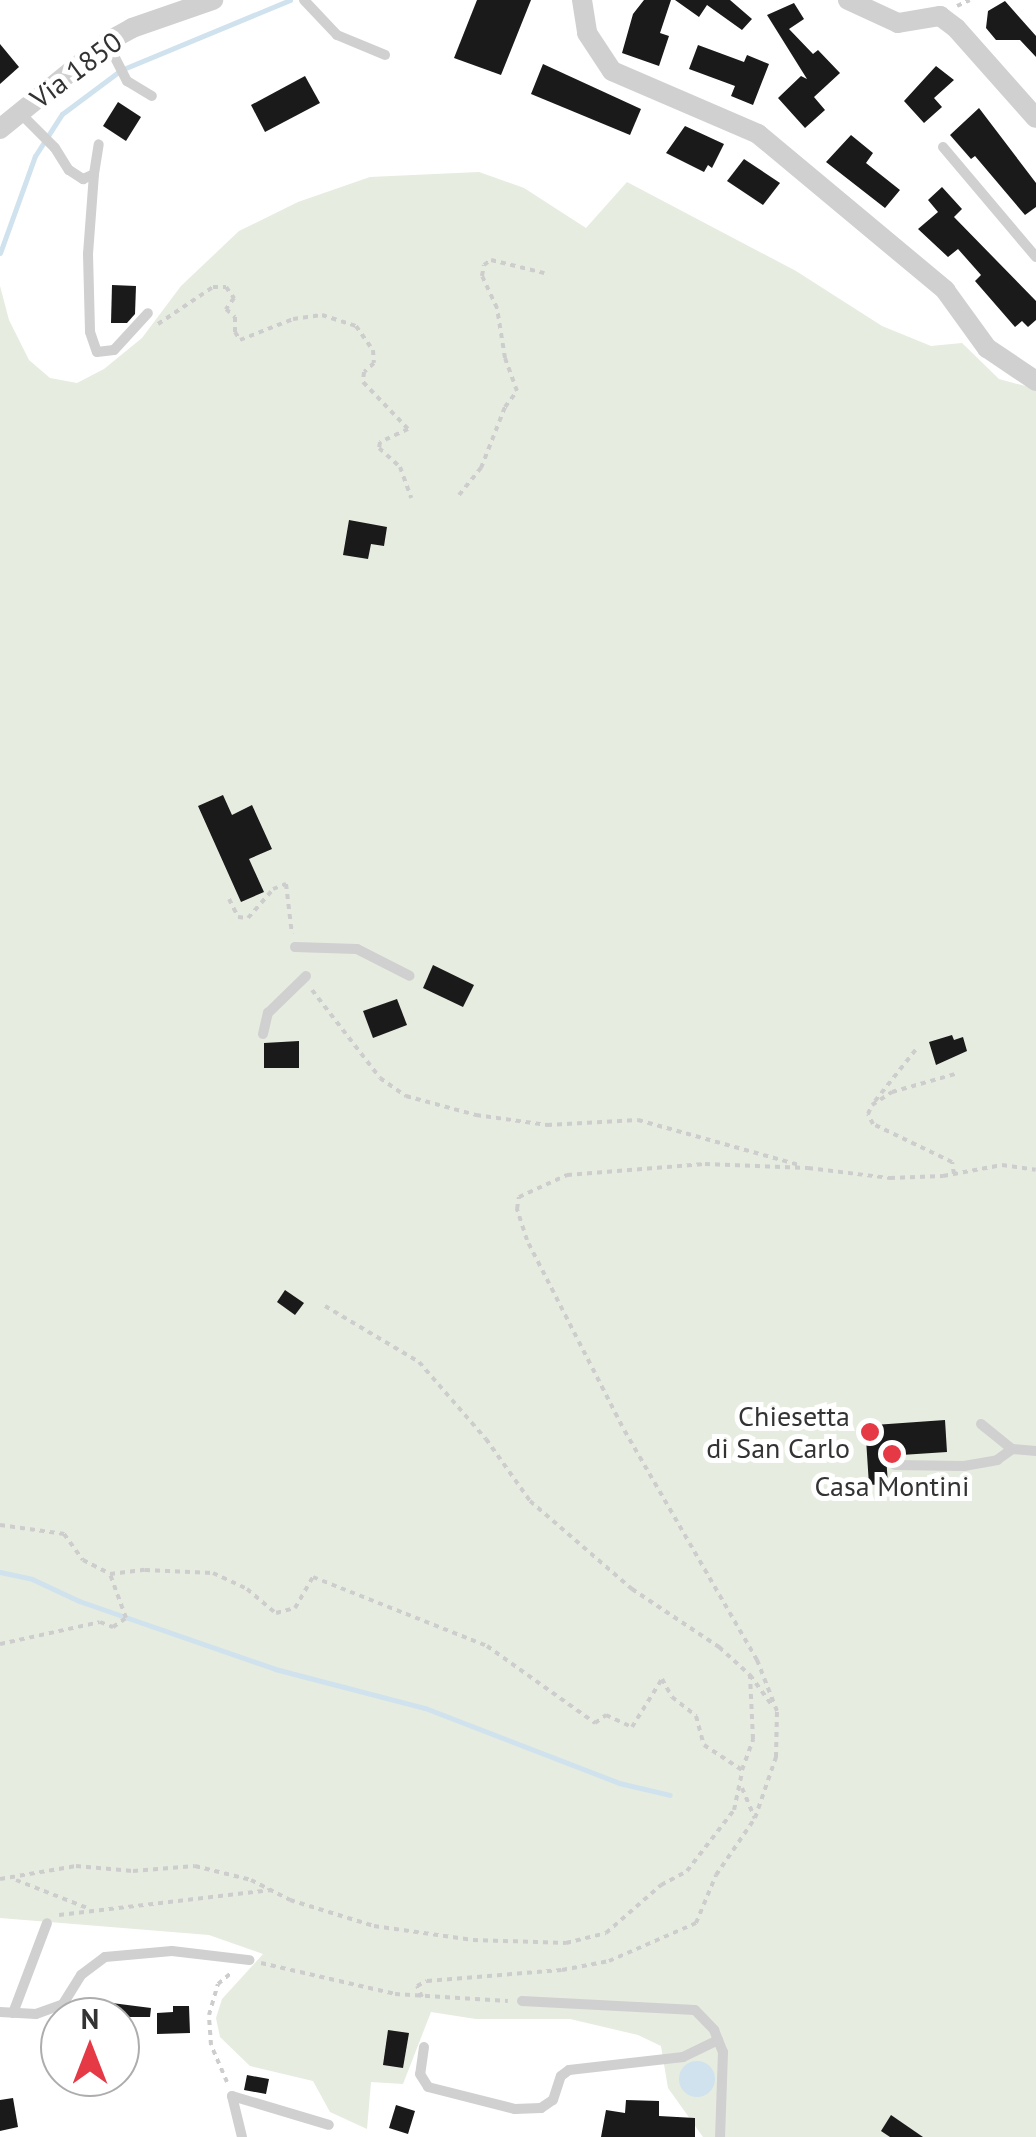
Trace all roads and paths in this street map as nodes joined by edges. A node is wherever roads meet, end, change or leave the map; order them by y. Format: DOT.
graph roads {
  1 [pos="214,0"];
  2 [pos="582,0"];
  3 [pos="848,0"];
  4 [pos="307,4"];
  5 [pos="111,51"];
  6 [pos="385,55"];
  7 [pos="152,96"];
  8 [pos="20,114"];
  9 [pos="1036,118"];
  10 [pos="0,129"];
  11 [pos="99,144"];
  12 [pos="943,147"];
  13 [pos="94,174"];
  14 [pos="1036,257"];
  15 [pos="544,273"];
  16 [pos="148,313"];
  17 [pos="156,325"];
  18 [pos="1036,380"];
  19 [pos="459,494"];
  20 [pos="412,498"];
  21 [pos="228,899"];
  22 [pos="294,947"];
  23 [pos="306,976"];
  24 [pos="410,976"];
  25 [pos="262,1034"];
  26 [pos="917,1048"];
  27 [pos="954,1074"];
  28 [pos="872,1105"];
  29 [pos="808,1168"];
  30 [pos="1036,1170"];
  31 [pos="954,1174"];
  32 [pos="324,1306"];
  33 [pos="980,1424"];
  34 [pos="1012,1449"];
  35 [pos="1036,1452"];
  36 [pos="895,1464"];
  37 [pos="0,1524"];
  38 [pos="110,1574"];
  39 [pos="0,1644"];
  40 [pos="750,1675"];
  41 [pos="776,1711"];
  42 [pos="742,1770"];
  43 [pos="742,1788"];
  44 [pos="755,1818"];
  45 [pos="0,1879"];
  46 [pos="13,1879"];
  47 [pos="272,1890"];
  48 [pos="90,1909"];
  49 [pos="48,1923"];
  50 [pos="249,1960"];
  51 [pos="422,1997"];
  52 [pos="522,2001"];
  53 [pos="0,2012"];
  54 [pos="13,2013"];
  55 [pos="718,2040"];
  56 [pos="424,2047"];
  57 [pos="232,2096"];
  58 [pos="329,2126"];
  59 [pos="242,2137"];
  60 [pos="720,2137"];
  1 -- 5 [label="street, Via 1850"];
  2 -- 18 [label="street"];
  3 -- 9 [label="street"];
  4 -- 6 [label="lane"];
  5 -- 7 [label="lane"];
  5 -- 8 [label="street, Via 1850"];
  8 -- 10 [label="street, Via 1850"];
  8 -- 13 [label="lane"];
  11 -- 13 [label="lane"];
  12 -- 14 [label="lane"];
  13 -- 16 [label="lane"];
  15 -- 19 [label="path"];
  17 -- 20 [label="path"];
  21 -- 22 [label="path"];
  22 -- 24 [label="lane"];
  23 -- 25 [label="lane"];
  23 -- 29 [label="path"];
  26 -- 28 [label="path"];
  27 -- 28 [label="path"];
  28 -- 31 [label="path"];
  29 -- 31 [label="path"];
  29 -- 41 [label="path"];
  30 -- 31 [label="path"];
  32 -- 40 [label="path"];
  33 -- 34 [label="lane"];
  34 -- 35 [label="lane"];
  34 -- 36 [label="lane"];
  37 -- 38 [label="path"];
  38 -- 39 [label="path"];
  38 -- 42 [label="path"];
  40 -- 41 [label="path"];
  40 -- 42 [label="path"];
  41 -- 44 [label="path"];
  42 -- 43 [label="path"];
  43 -- 44 [label="path"];
  43 -- 47 [label="path"];
  44 -- 51 [label="path"];
  45 -- 46 [label="path"];
  46 -- 47 [label="path"];
  46 -- 48 [label="path"];
  47 -- 48 [label="path"];
  48 -- 49 [label="path"];
  49 -- 54 [label="lane"];
  50 -- 51 [label="path"];
  50 -- 54 [label="lane"];
  50 -- 57 [label="path"];
  51 -- 52 [label="path"];
  52 -- 55 [label="lane"];
  53 -- 54 [label="lane"];
  55 -- 56 [label="lane"];
  55 -- 60 [label="lane"];
  57 -- 58 [label="lane"];
  57 -- 59 [label="lane"];
}
